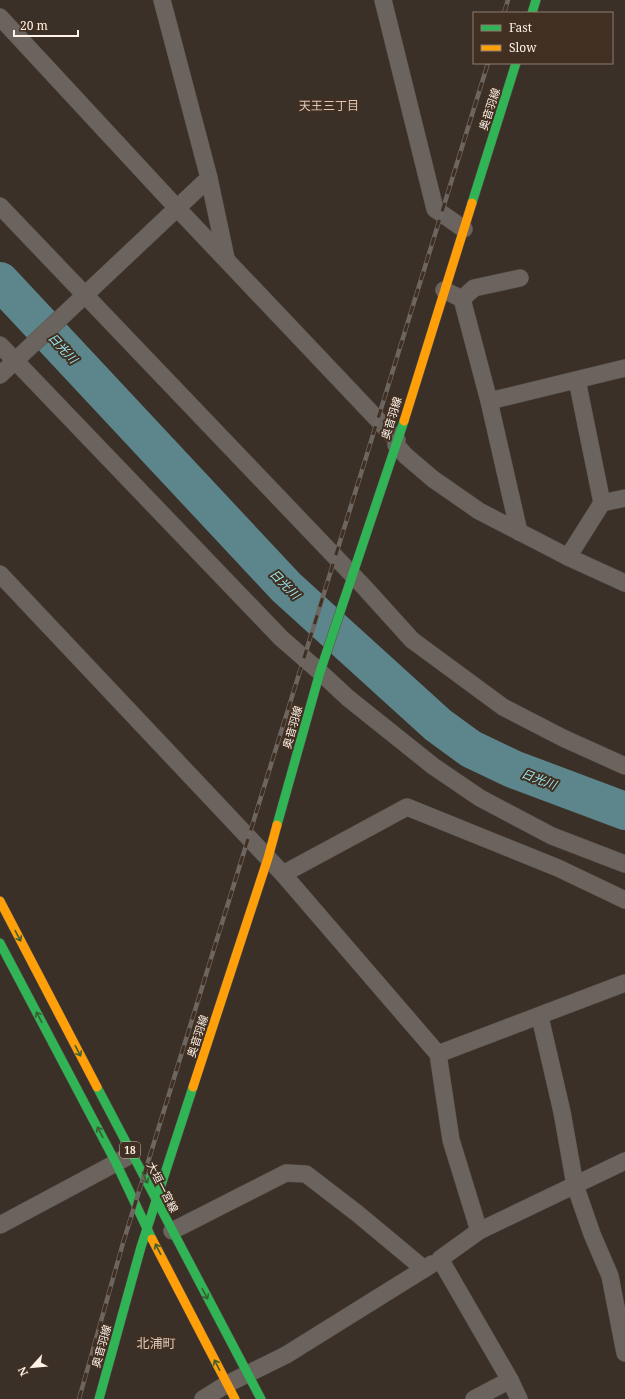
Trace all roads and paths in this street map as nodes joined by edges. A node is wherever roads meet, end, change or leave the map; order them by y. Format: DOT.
graph roads {
  1 [pos="162,0"];
  2 [pos="383,0"];
  3 [pos="536,0"];
  4 [pos="532,12"];
  5 [pos="0,17"];
  6 [pos="516,64"];
  7 [pos="209,178"];
  8 [pos="0,206"];
  9 [pos="177,208"];
  10 [pos="464,229"];
  11 [pos="226,258"];
  12 [pos="520,278"];
  13 [pos="444,290"];
  14 [pos="82,297"];
  15 [pos="462,299"];
  16 [pos="0,345"];
  17 [pos="19,357"];
  18 [pos="625,368"];
  19 [pos="0,375"];
  20 [pos="578,380"];
  21 [pos="489,401"];
  22 [pos="396,442"];
  23 [pos="625,498"];
  24 [pos="602,503"];
  25 [pos="519,532"];
  26 [pos="568,557"];
  27 [pos="0,574"];
  28 [pos="352,580"];
  29 [pos="625,583"];
  30 [pos="321,669"];
  31 [pos="625,766"];
  32 [pos="268,858"];
  33 [pos="625,864"];
  34 [pos="283,874"];
  35 [pos="625,900"];
  36 [pos="0,901"];
  37 [pos="0,943"];
  38 [pos="625,983"];
  39 [pos="540,1017"];
  40 [pos="438,1054"];
  41 [pos="132,1154"];
  42 [pos="625,1161"];
  43 [pos="116,1163"];
  44 [pos="575,1185"];
  45 [pos="156,1199"];
  46 [pos="0,1224"];
  47 [pos="147,1229"];
  48 [pos="172,1231"];
  49 [pos="479,1231"];
  50 [pos="440,1259"];
  51 [pos="424,1270"];
  52 [pos="625,1353"];
  53 [pos="248,1375"];
  54 [pos="510,1380"];
  55 [pos="231,1392"];
  56 [pos="98,1399"];
  57 [pos="203,1399"];
  58 [pos="261,1399"];
  59 [pos="474,1399"];
  60 [pos="518,1399"];
  1 -- 7 [label="street"];
  2 -- 10 [label="street"];
  3 -- 4 [label="main road"];
  5 -- 9 [label="street"];
  6 -- 10 [label="main road, 奥音羽線"];
  7 -- 9 [label="street"];
  7 -- 11 [label="street"];
  8 -- 14 [label="street"];
  9 -- 11 [label="street"];
  9 -- 14 [label="street"];
  10 -- 13 [label="main road, 奥音羽線"];
  11 -- 22 [label="street"];
  12 -- 15 [label="street"];
  13 -- 15 [label="street"];
  13 -- 22 [label="main road, 奥音羽線"];
  14 -- 17 [label="street"];
  14 -- 28 [label="street"];
  15 -- 21 [label="street"];
  16 -- 17 [label="street"];
  17 -- 19 [label="street"];
  17 -- 30 [label="street"];
  18 -- 20 [label="street"];
  20 -- 21 [label="street"];
  20 -- 24 [label="street"];
  21 -- 25 [label="street"];
  22 -- 25 [label="street"];
  22 -- 28 [label="main road, 奥音羽線"];
  23 -- 24 [label="street"];
  24 -- 26 [label="street"];
  25 -- 26 [label="street"];
  26 -- 29 [label="street"];
  27 -- 32 [label="street"];
  28 -- 30 [label="main road, 奥音羽線"];
  28 -- 31 [label="street"];
  30 -- 32 [label="main road, 奥音羽線"];
  30 -- 33 [label="street"];
  32 -- 34 [label="street"];
  32 -- 45 [label="main road, 奥音羽線"];
  34 -- 35 [label="street"];
  34 -- 40 [label="street"];
  36 -- 41 [label="main road, 大垣一宮線 / 18, one-way"];
  43 -- 37 [label="main road, 18, one-way"];
  38 -- 39 [label="street"];
  39 -- 40 [label="street"];
  39 -- 44 [label="street"];
  40 -- 49 [label="street"];
  41 -- 43 [label="street"];
  41 -- 45 [label="main road, 大垣一宮線 / 18, one-way"];
  42 -- 44 [label="street"];
  43 -- 46 [label="street"];
  43 -- 47 [label="main road, 18"];
  44 -- 49 [label="street"];
  44 -- 52 [label="street"];
  45 -- 47 [label="main road, 奥音羽線"];
  45 -- 48 [label="main road, 大垣一宮線 / 18"];
  55 -- 47 [label="main road, 18, one-way"];
  47 -- 56 [label="main road, 奥音羽線"];
  48 -- 51 [label="street"];
  48 -- 53 [label="main road, 大垣一宮線 / 18, one-way"];
  49 -- 50 [label="street"];
  50 -- 51 [label="street"];
  50 -- 54 [label="street"];
  51 -- 53 [label="street"];
  53 -- 55 [label="street"];
  53 -- 58 [label="main road, 大垣一宮線 / 18"];
  54 -- 59 [label="street"];
  54 -- 60 [label="street"];
  55 -- 57 [label="street"];
}
